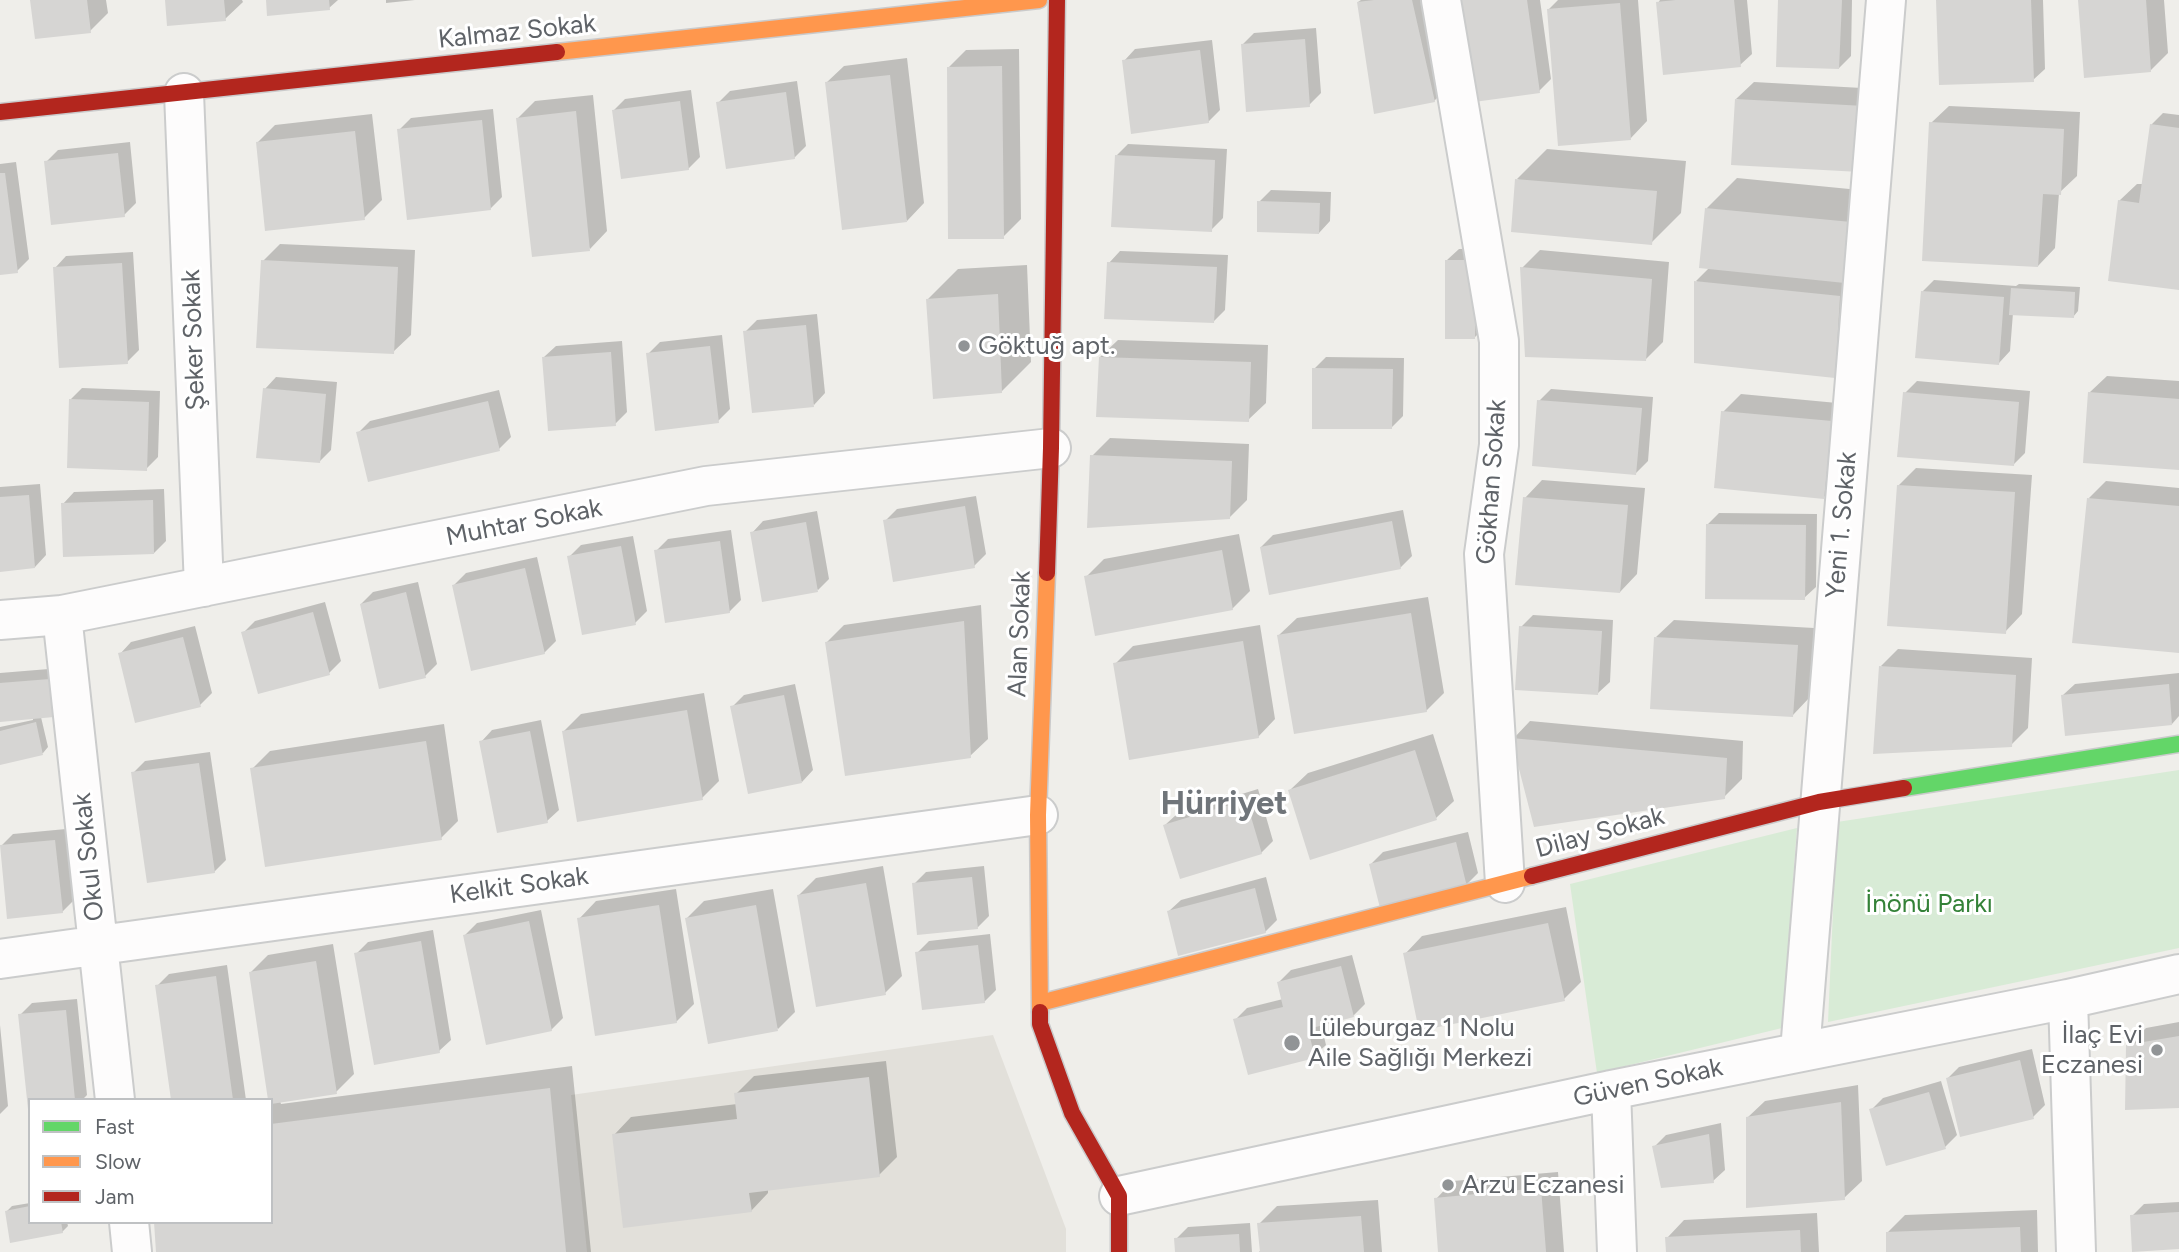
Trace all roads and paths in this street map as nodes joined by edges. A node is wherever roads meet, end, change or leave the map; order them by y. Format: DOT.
graph roads {
  1 [pos="1039,0"];
  2 [pos="1056,0"];
  3 [pos="1441,0"];
  4 [pos="1886,0"];
  5 [pos="184,93"];
  6 [pos="0,112"];
  7 [pos="1051,448"];
  8 [pos="204,587"];
  9 [pos="62,615"];
  10 [pos="0,620"];
  11 [pos="2179,744"];
  12 [pos="1819,802"];
  13 [pos="1038,815"];
  14 [pos="1505,883"];
  15 [pos="99,944"];
  16 [pos="0,959"];
  17 [pos="2179,974"];
  18 [pos="2068,999"];
  19 [pos="1040,1003"];
  20 [pos="1800,1051"];
  21 [pos="1611,1090"];
  22 [pos="115,1098"];
  23 [pos="1119,1196"];
  24 [pos="129,1224"];
  25 [pos="132,1252"];
  26 [pos="1119,1252"];
  27 [pos="1617,1252"];
  28 [pos="2076,1252"];
  1 -- 5 [label="street, Kalmaz Sokak"];
  2 -- 7 [label="street, Alan Sokak"];
  3 -- 14 [label="street, Gökhan Sokak"];
  4 -- 12 [label="street, Yeni 1. Sokak"];
  5 -- 6 [label="street, Kalmaz Sokak"];
  5 -- 8 [label="street, Şeker Sokak"];
  7 -- 8 [label="street, Muhtar Sokak"];
  7 -- 13 [label="street, Alan Sokak"];
  8 -- 9 [label="street, Muhtar Sokak"];
  9 -- 10 [label="street, Muhtar Sokak"];
  9 -- 15 [label="street, Okul Sokak"];
  11 -- 12 [label="street, Dilay Sokak"];
  12 -- 14 [label="street, Dilay Sokak"];
  12 -- 20 [label="street, Yeni 1. Sokak"];
  13 -- 15 [label="street, Kelkit Sokak"];
  13 -- 19 [label="street, Alan Sokak"];
  14 -- 19 [label="street, Dilay Sokak"];
  15 -- 16 [label="street, Kelkit Sokak"];
  15 -- 22 [label="street, Okul Sokak"];
  17 -- 18 [label="street, Güven Sokak"];
  18 -- 20 [label="street, Güven Sokak"];
  18 -- 28 [label="street"];
  19 -- 23 [label="street, Alan Sokak"];
  20 -- 21 [label="street, Güven Sokak"];
  21 -- 23 [label="street, Güven Sokak"];
  21 -- 27 [label="street"];
  23 -- 26 [label="street, Alan Sokak"];
  24 -- 25 [label="street"];
}
